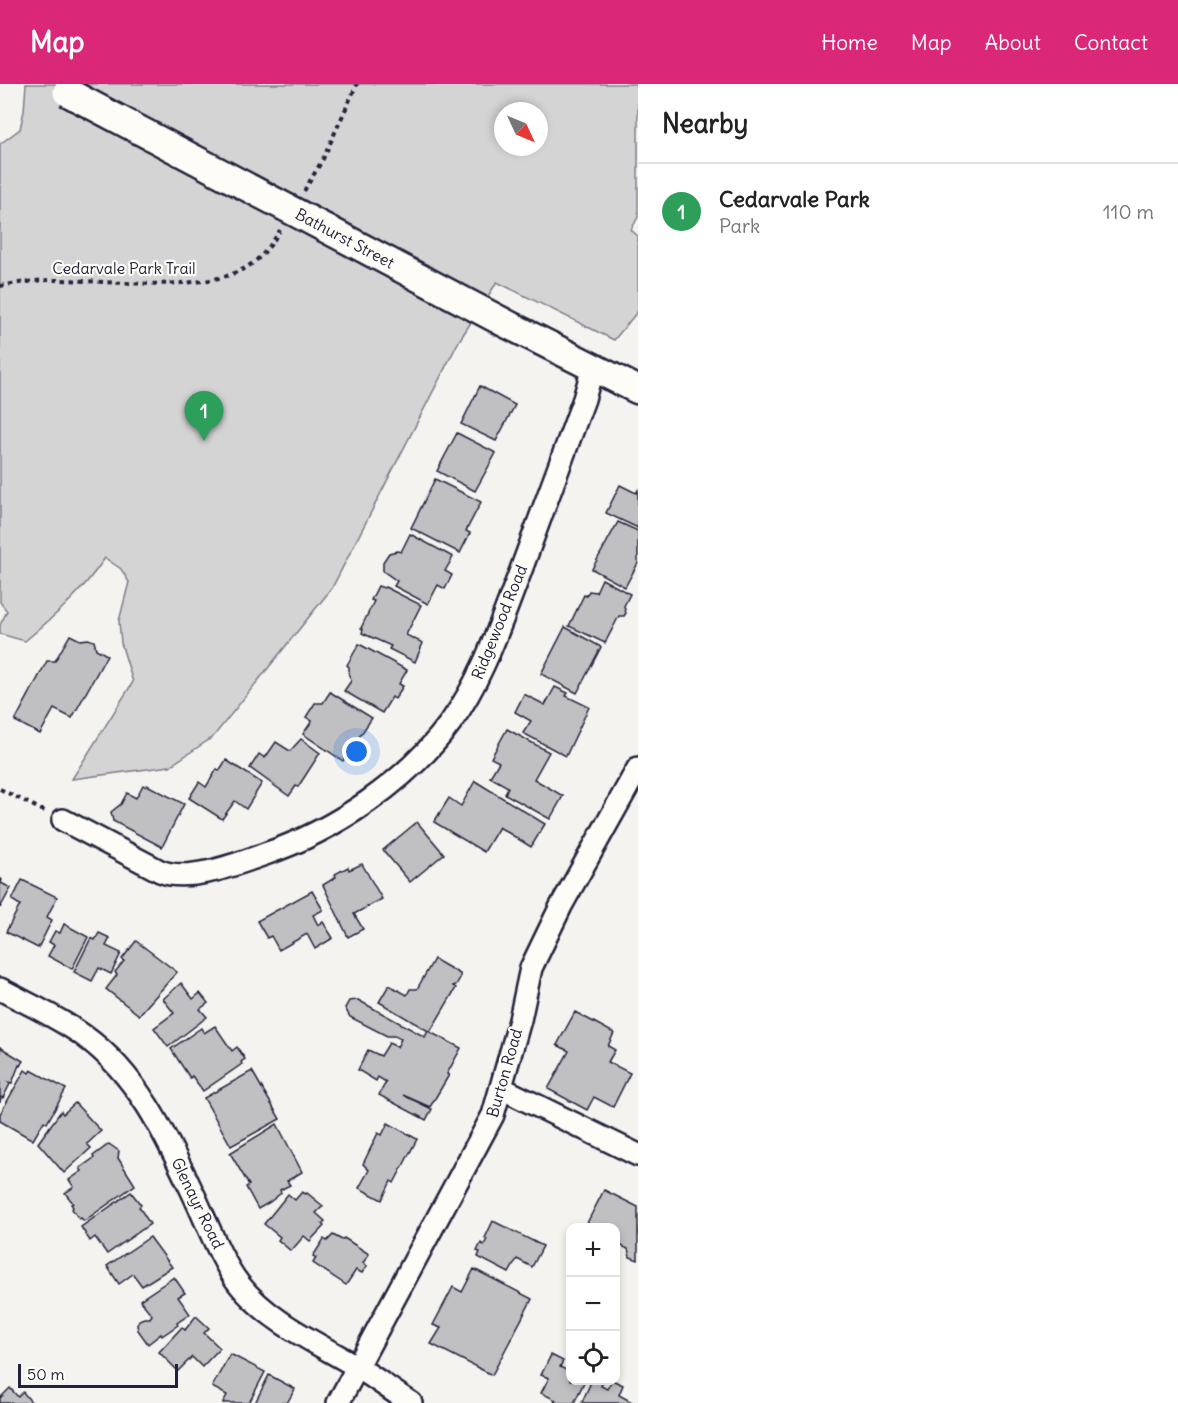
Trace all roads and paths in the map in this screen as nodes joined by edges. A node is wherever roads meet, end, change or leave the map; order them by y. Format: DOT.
graph roads {
  1 [pos="357,84"];
  2 [pos="59,88"];
  3 [pos="299,199"];
  4 [pos="280,229"];
  5 [pos="0,286"];
  6 [pos="593,367"];
  7 [pos="638,390"];
  8 [pos="638,768"];
  9 [pos="0,789"];
  10 [pos="63,820"];
  11 [pos="0,989"];
  12 [pos="501,1088"];
  13 [pos="638,1155"];
  14 [pos="357,1367"];
  15 [pos="338,1403"];
  16 [pos="411,1403"];
  1 -- 3 [label="path"];
  2 -- 6 [label="main road, Bathurst Street, bridge"];
  4 -- 5 [label="path, Cedarvale Park Trail"];
  6 -- 7 [label="main road, Bathurst Street"];
  6 -- 10 [label="street, Ridgewood Road"];
  8 -- 12 [label="street, Burton Road"];
  9 -- 10 [label="path"];
  11 -- 14 [label="street, Glenayr Road"];
  12 -- 13 [label="street"];
  12 -- 14 [label="street, Burton Road"];
  14 -- 15 [label="street, Burton Road"];
  14 -- 16 [label="street, Glenayr Road"];
}
